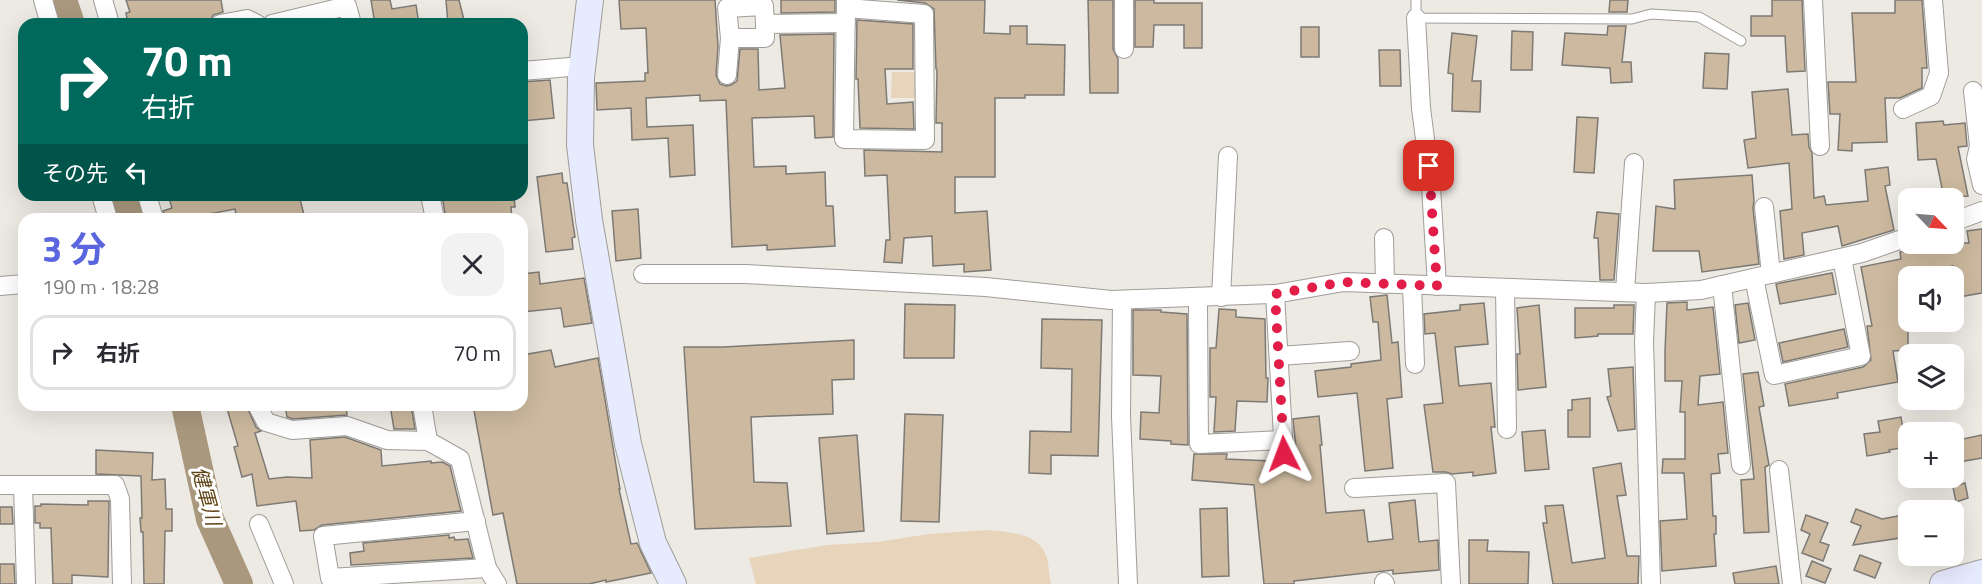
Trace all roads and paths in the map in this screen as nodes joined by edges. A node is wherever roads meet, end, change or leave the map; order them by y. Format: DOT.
graph roads {
  1 [pos="43,0"];
  2 [pos="103,0"];
  3 [pos="590,0"];
  4 [pos="1124,0"];
  5 [pos="1416,0"];
  6 [pos="1813,0"];
  7 [pos="1933,0"];
  8 [pos="347,3"];
  9 [pos="846,10"];
  10 [pos="48,18"];
  11 [pos="108,18"];
  12 [pos="293,18"];
  13 [pos="351,18"];
  14 [pos="1416,18"];
  15 [pos="765,24"];
  16 [pos="730,38"];
  17 [pos="1741,41"];
  18 [pos="1124,49"];
  19 [pos="582,66"];
  20 [pos="528,70"];
  21 [pos="727,75"];
  22 [pos="1973,91"];
  23 [pos="1903,109"];
  24 [pos="1820,146"];
  25 [pos="1228,156"];
  26 [pos="1634,163"];
  27 [pos="1982,185"];
  28 [pos="1764,207"];
  29 [pos="1982,211"];
  30 [pos="1964,218"];
  31 [pos="1384,238"];
  32 [pos="1898,241"];
  33 [pos="1842,258"];
  34 [pos="643,274"];
  35 [pos="1763,276"];
  36 [pos="18,284"];
  37 [pos="1385,284"];
  38 [pos="1412,285"];
  39 [pos="1722,285"];
  40 [pos="0,286"];
  41 [pos="1437,286"];
  42 [pos="1504,288"];
  43 [pos="1625,291"];
  44 [pos="1646,293"];
  45 [pos="1275,294"];
  46 [pos="1221,297"];
  47 [pos="1122,300"];
  48 [pos="1198,307"];
  49 [pos="1350,351"];
  50 [pos="1279,356"];
  51 [pos="1415,364"];
  52 [pos="260,411"];
  53 [pos="423,411"];
  54 [pos="1507,429"];
  55 [pos="428,441"];
  56 [pos="1741,465"];
  57 [pos="1779,470"];
  58 [pos="0,485"];
  59 [pos="23,485"];
  60 [pos="1354,488"];
  61 [pos="476,521"];
  62 [pos="259,524"];
  63 [pos="487,568"];
  64 [pos="1982,573"];
  65 [pos="26,584"];
  66 [pos="122,584"];
  67 [pos="284,584"];
  68 [pos="497,584"];
  69 [pos="673,584"];
  70 [pos="1128,584"];
  71 [pos="1451,584"];
  72 [pos="1651,584"];
  73 [pos="1792,584"];
  74 [pos="1943,584"];
  1 -- 10 [label="street"];
  2 -- 11 [label="street"];
  3 -- 19 [label="street"];
  4 -- 18 [label="street"];
  5 -- 14 [label="lane"];
  6 -- 24 [label="street"];
  7 -- 23 [label="street"];
  8 -- 12 [label="street"];
  8 -- 13 [label="street"];
  9 -- 9 [label="street"];
  9 -- 15 [label="street"];
  14 -- 17 [label="lane"];
  14 -- 41 [label="street"];
  15 -- 16 [label="street"];
  15 -- 16 [label="street"];
  16 -- 21 [label="street"];
  19 -- 20 [label="street"];
  19 -- 69 [label="street"];
  22 -- 27 [label="street"];
  25 -- 46 [label="street"];
  26 -- 43 [label="street"];
  28 -- 35 [label="street"];
  29 -- 30 [label="street"];
  31 -- 37 [label="street"];
  32 -- 33 [label="street"];
  33 -- 35 [label="street"];
  33 -- 35 [label="street"];
  34 -- 47 [label="street"];
  35 -- 39 [label="street"];
  36 -- 40 [label="street"];
  37 -- 38 [label="street"];
  37 -- 45 [label="street"];
  38 -- 41 [label="street"];
  38 -- 51 [label="street"];
  39 -- 44 [label="street"];
  39 -- 56 [label="street"];
  41 -- 42 [label="street"];
  42 -- 43 [label="street"];
  42 -- 54 [label="street"];
  43 -- 44 [label="street"];
  44 -- 72 [label="street"];
  45 -- 46 [label="street"];
  45 -- 50 [label="street"];
  46 -- 47 [label="street"];
  47 -- 70 [label="street"];
  48 -- 50 [label="street"];
  49 -- 50 [label="street"];
  52 -- 55 [label="street"];
  53 -- 55 [label="street"];
  55 -- 61 [label="street"];
  57 -- 73 [label="street"];
  58 -- 59 [label="street"];
  59 -- 65 [label="street"];
  59 -- 66 [label="street"];
  60 -- 71 [label="street"];
  61 -- 63 [label="street"];
  61 -- 63 [label="street"];
  62 -- 67 [label="street"];
  63 -- 68 [label="street"];
  64 -- 74 [label="street"];
}
